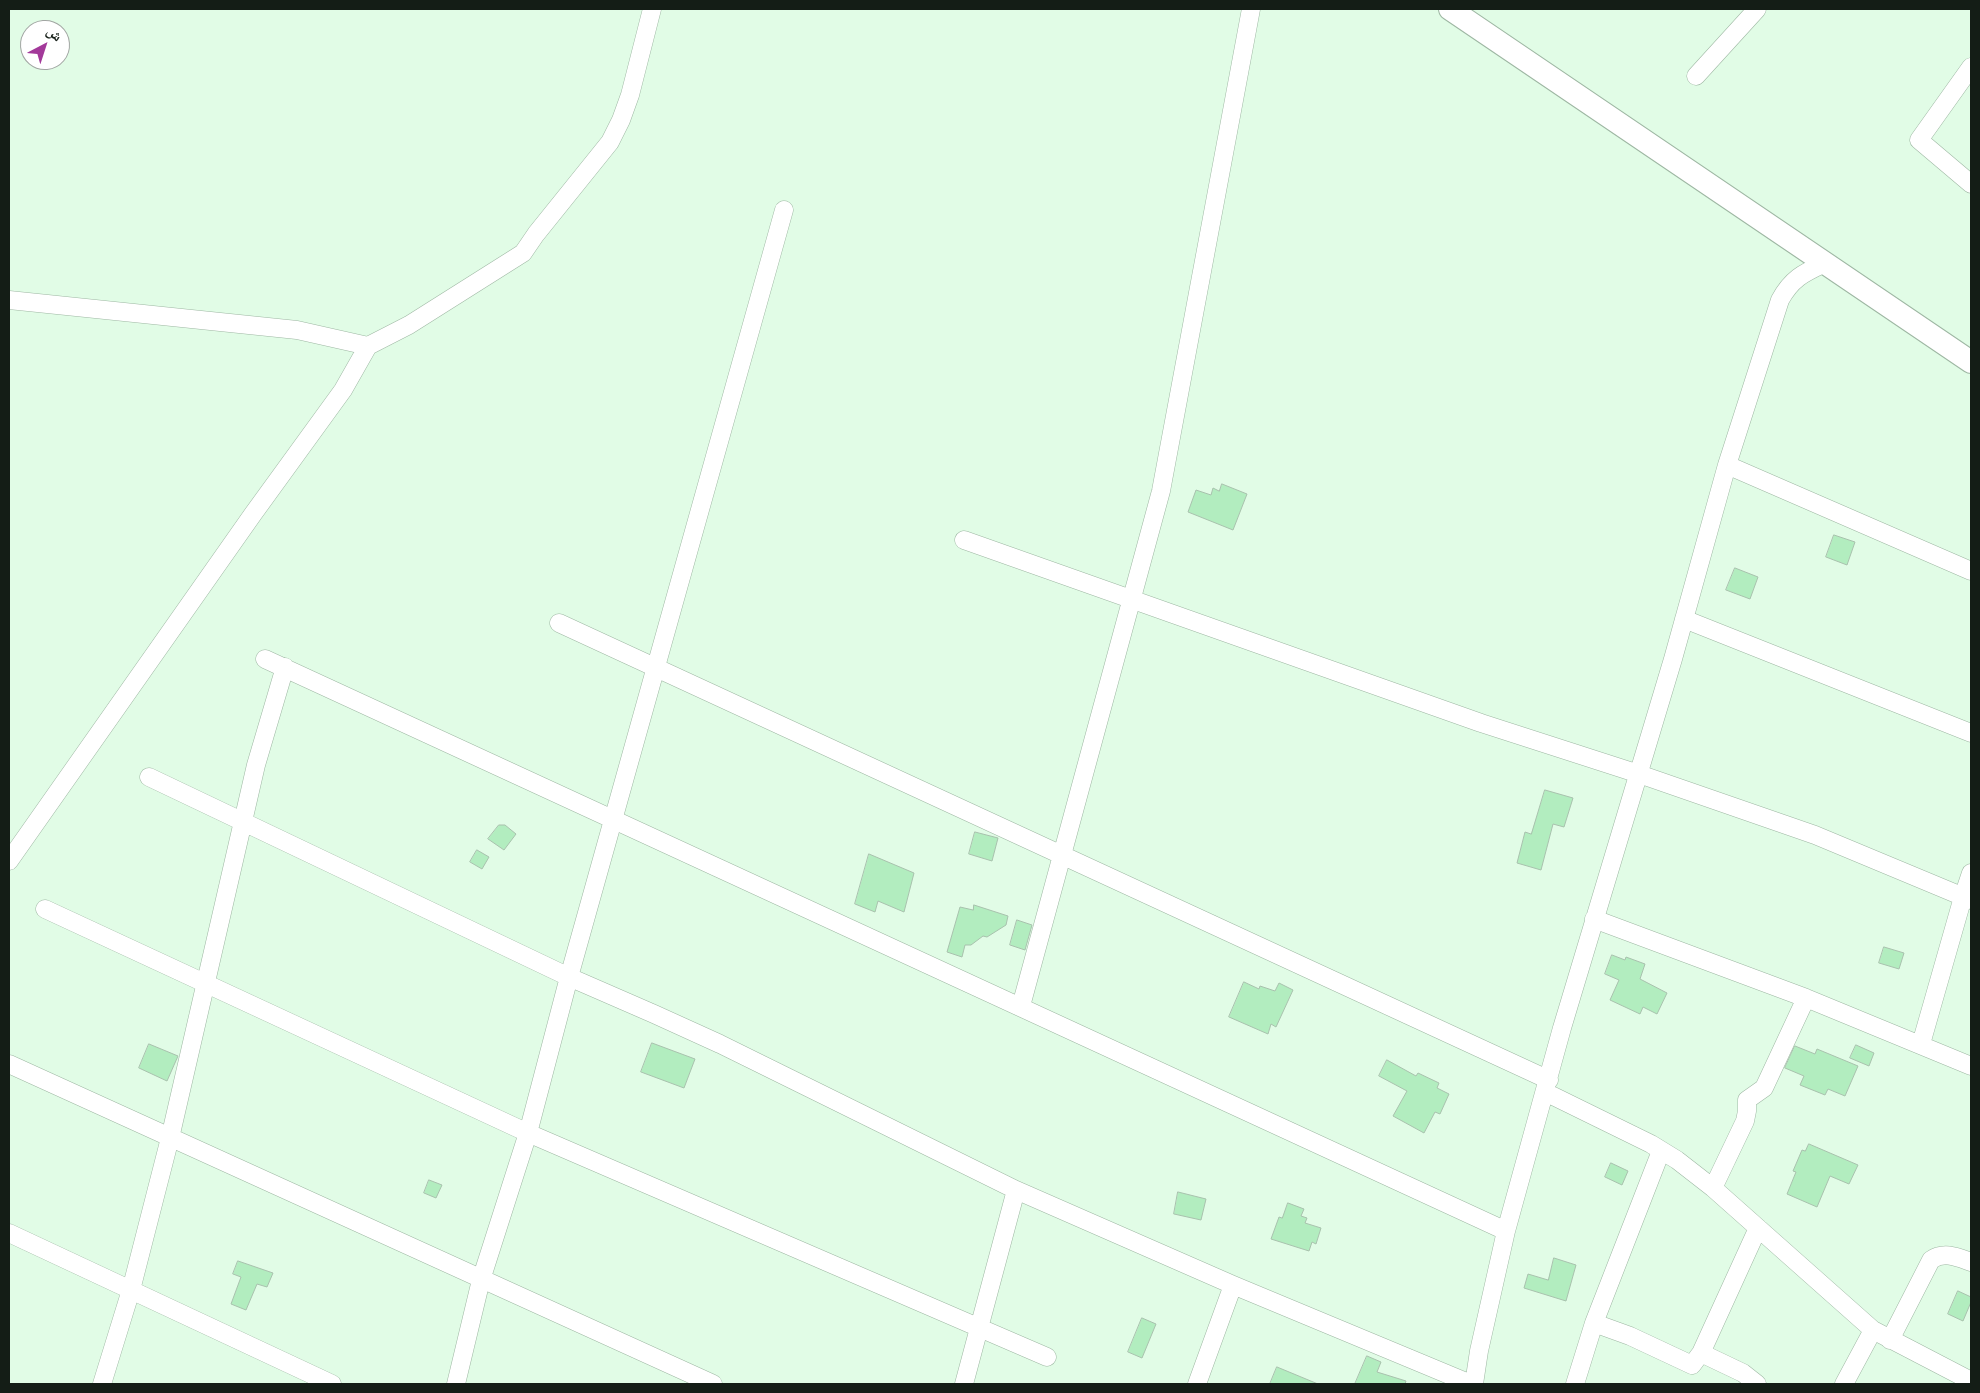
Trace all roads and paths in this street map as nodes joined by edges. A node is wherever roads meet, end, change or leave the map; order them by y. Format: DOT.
graph roads {
  1 [pos="652,9"];
  2 [pos="1251,9"];
  3 [pos="1450,9"];
  4 [pos="1757,9"];
  5 [pos="1971,67"];
  6 [pos="1696,76"];
  7 [pos="1971,184"];
  8 [pos="784,210"];
  9 [pos="1826,263"];
  10 [pos="9,300"];
  11 [pos="368,346"];
  12 [pos="1971,362"];
  13 [pos="1726,465"];
  14 [pos="964,540"];
  15 [pos="1971,571"];
  16 [pos="1132,599"];
  17 [pos="1684,619"];
  18 [pos="559,623"];
  19 [pos="266,659"];
  20 [pos="284,667"];
  21 [pos="656,667"];
  22 [pos="1971,733"];
  23 [pos="1639,774"];
  24 [pos="149,777"];
  25 [pos="614,819"];
  26 [pos="243,822"];
  27 [pos="1062,854"];
  28 [pos="9,861"];
  29 [pos="1971,873"];
  30 [pos="1967,898"];
  31 [pos="45,909"];
  32 [pos="1594,919"];
  33 [pos="569,978"];
  34 [pos="206,984"];
  35 [pos="1806,998"];
  36 [pos="1021,1006"];
  37 [pos="1921,1044"];
  38 [pos="9,1064"];
  39 [pos="1971,1066"];
  40 [pos="1547,1086"];
  41 [pos="528,1133"];
  42 [pos="170,1138"];
  43 [pos="1661,1151"];
  44 [pos="1713,1188"];
  45 [pos="1016,1190"];
  46 [pos="1758,1228"];
  47 [pos="1506,1231"];
  48 [pos="9,1233"];
  49 [pos="1971,1262"];
  50 [pos="481,1280"];
  51 [pos="1233,1285"];
  52 [pos="131,1290"];
  53 [pos="1594,1323"];
  54 [pos="980,1328"];
  55 [pos="1873,1330"];
  56 [pos="1890,1340"];
  57 [pos="1701,1353"];
  58 [pos="1047,1357"];
  59 [pos="1971,1381"];
  60 [pos="102,1384"];
  61 [pos="332,1384"];
  62 [pos="456,1384"];
  63 [pos="713,1384"];
  64 [pos="964,1384"];
  65 [pos="1197,1384"];
  66 [pos="1472,1384"];
  67 [pos="1575,1384"];
  68 [pos="1757,1384"];
  69 [pos="1844,1384"];
  1 -- 11 [label="street"];
  2 -- 16 [label="street"];
  3 -- 9 [label="street"];
  4 -- 6 [label="street"];
  5 -- 7 [label="street"];
  8 -- 21 [label="street"];
  9 -- 12 [label="street"];
  9 -- 13 [label="street"];
  10 -- 11 [label="street"];
  11 -- 28 [label="street"];
  13 -- 15 [label="street"];
  13 -- 17 [label="street"];
  14 -- 16 [label="street"];
  16 -- 23 [label="street"];
  16 -- 27 [label="street"];
  17 -- 22 [label="street"];
  17 -- 23 [label="street"];
  18 -- 21 [label="street"];
  19 -- 20 [label="street"];
  20 -- 25 [label="street"];
  20 -- 26 [label="street"];
  21 -- 25 [label="street"];
  21 -- 27 [label="street"];
  23 -- 30 [label="street"];
  23 -- 32 [label="street"];
  24 -- 26 [label="street"];
  25 -- 33 [label="street"];
  25 -- 36 [label="street"];
  26 -- 33 [label="street"];
  26 -- 34 [label="street"];
  27 -- 36 [label="street"];
  27 -- 40 [label="street"];
  29 -- 30 [label="street"];
  30 -- 37 [label="street"];
  31 -- 34 [label="street"];
  32 -- 35 [label="street"];
  32 -- 40 [label="street"];
  33 -- 41 [label="street"];
  33 -- 45 [label="street"];
  34 -- 41 [label="street"];
  34 -- 42 [label="street"];
  35 -- 37 [label="street"];
  35 -- 44 [label="street"];
  36 -- 47 [label="street"];
  37 -- 39 [label="street"];
  38 -- 42 [label="street"];
  40 -- 43 [label="street"];
  40 -- 47 [label="street"];
  41 -- 50 [label="street"];
  41 -- 54 [label="street"];
  42 -- 50 [label="street"];
  42 -- 52 [label="street"];
  43 -- 44 [label="street"];
  43 -- 53 [label="street"];
  44 -- 46 [label="street"];
  45 -- 51 [label="street"];
  45 -- 54 [label="street"];
  46 -- 55 [label="street"];
  46 -- 57 [label="street"];
  47 -- 66 [label="street"];
  48 -- 52 [label="street"];
  49 -- 56 [label="street"];
  50 -- 62 [label="street"];
  50 -- 63 [label="street"];
  51 -- 65 [label="street"];
  51 -- 66 [label="street"];
  52 -- 60 [label="street"];
  52 -- 61 [label="street"];
  53 -- 57 [label="street"];
  53 -- 67 [label="street"];
  54 -- 58 [label="street"];
  54 -- 64 [label="street"];
  55 -- 56 [label="street"];
  55 -- 69 [label="street"];
  56 -- 59 [label="street"];
  57 -- 68 [label="street"];
}
